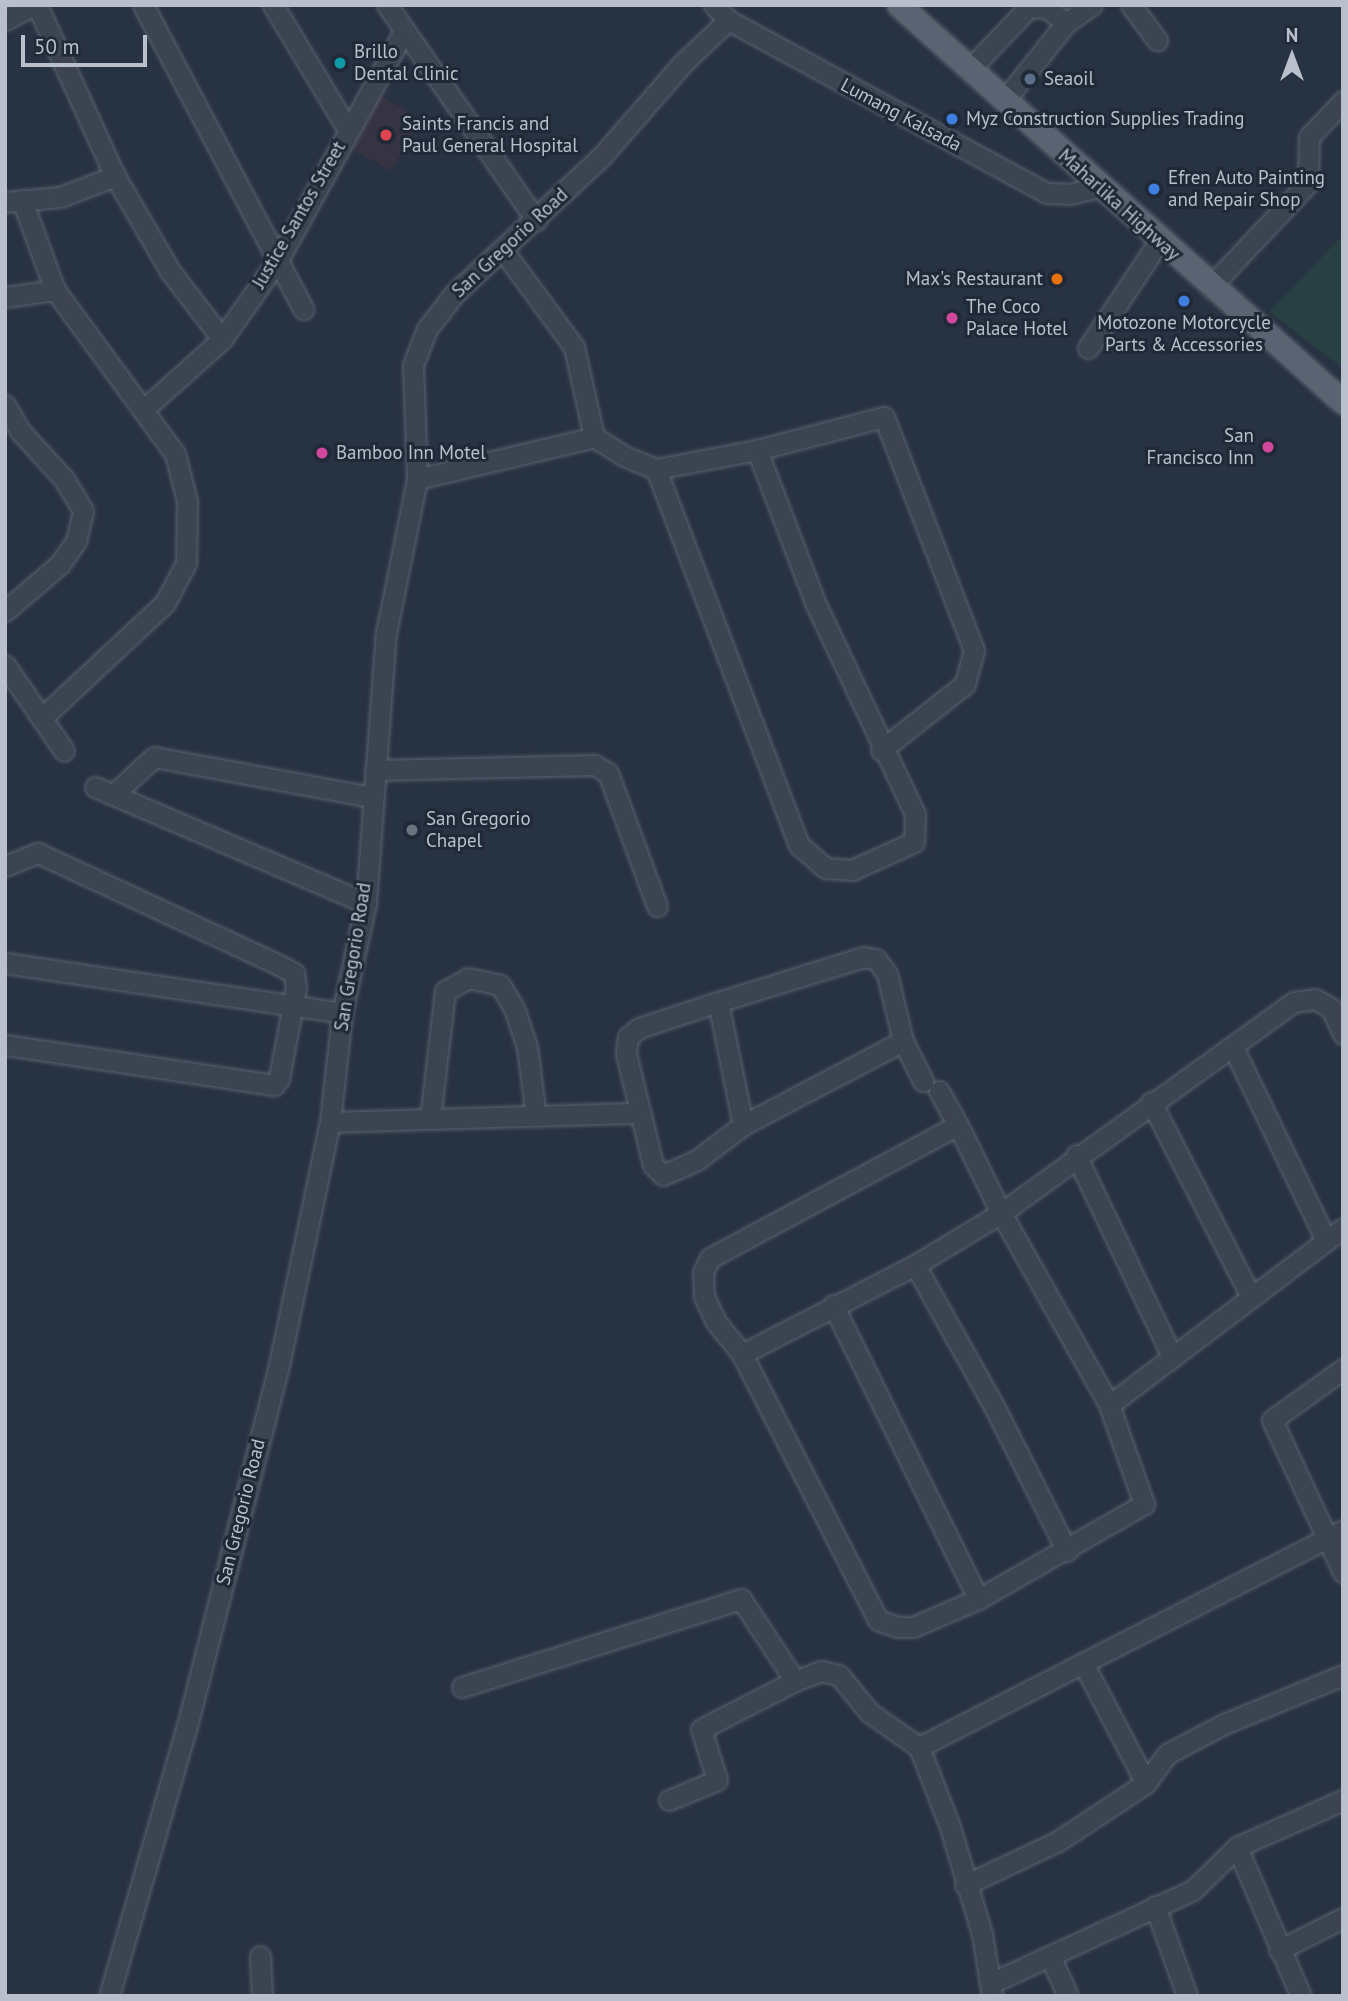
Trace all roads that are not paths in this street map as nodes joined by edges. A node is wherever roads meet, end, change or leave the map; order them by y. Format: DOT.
graph roads {
  1 [pos="35,5"];
  2 [pos="143,5"];
  3 [pos="273,5"];
  4 [pos="387,5"];
  5 [pos="714,5"];
  6 [pos="899,5"];
  7 [pos="1093,5"];
  8 [pos="1130,5"];
  9 [pos="5,20"];
  10 [pos="728,20"];
  11 [pos="1066,23"];
  12 [pos="403,33"];
  13 [pos="1157,40"];
  14 [pos="970,69"];
  15 [pos="1004,101"];
  16 [pos="1343,101"];
  17 [pos="348,130"];
  18 [pos="116,176"];
  19 [pos="1099,187"];
  20 [pos="13,201"];
  21 [pos="536,220"];
  22 [pos="1159,241"];
  23 [pos="502,249"];
  24 [pos="278,260"];
  25 [pos="1210,287"];
  26 [pos="55,290"];
  27 [pos="5,297"];
  28 [pos="303,309"];
  29 [pos="222,339"];
  30 [pos="1088,348"];
  31 [pos="1343,402"];
  32 [pos="5,405"];
  33 [pos="143,410"];
  34 [pos="594,437"];
  35 [pos="757,450"];
  36 [pos="656,469"];
  37 [pos="417,479"];
  38 [pos="5,611"];
  39 [pos="5,664"];
  40 [pos="44,716"];
  41 [pos="881,750"];
  42 [pos="64,751"];
  43 [pos="375,770"];
  44 [pos="95,787"];
  45 [pos="114,794"];
  46 [pos="373,797"];
  47 [pos="5,866"];
  48 [pos="366,903"];
  49 [pos="657,906"];
  50 [pos="5,963"];
  51 [pos="718,1002"];
  52 [pos="292,1006"];
  53 [pos="342,1013"];
  54 [pos="1343,1034"];
  55 [pos="903,1041"];
  56 [pos="5,1045"];
  57 [pos="1233,1047"];
  58 [pos="1151,1102"];
  59 [pos="639,1113"];
  60 [pos="536,1116"];
  61 [pos="430,1119"];
  62 [pos="330,1122"];
  63 [pos="743,1125"];
  64 [pos="958,1125"];
  65 [pos="1076,1155"];
  66 [pos="1002,1213"];
  67 [pos="1343,1228"];
  68 [pos="1326,1240"];
  69 [pos="915,1265"];
  70 [pos="1250,1295"];
  71 [pos="833,1305"];
  72 [pos="742,1354"];
  73 [pos="1172,1356"];
  74 [pos="1343,1369"];
  75 [pos="1109,1405"];
  76 [pos="1336,1535"];
  77 [pos="1067,1551"];
  78 [pos="1343,1572"];
  79 [pos="978,1598"];
  80 [pos="1084,1665"];
  81 [pos="1343,1675"];
  82 [pos="795,1681"];
  83 [pos="462,1687"];
  84 [pos="919,1747"];
  85 [pos="1146,1783"];
  86 [pos="668,1800"];
  87 [pos="1343,1800"];
  88 [pos="1237,1847"];
  89 [pos="965,1885"];
  90 [pos="1155,1906"];
  91 [pos="1343,1919"];
  92 [pos="1279,1950"];
  93 [pos="260,1956"];
  94 [pos="1050,1956"];
  95 [pos="992,1990"];
  96 [pos="109,1996"];
  97 [pos="262,1996"];
  98 [pos="1068,1996"];
  99 [pos="1186,1996"];
  100 [pos="1301,1996"];
  1 -- 9 [label="street"];
  1 -- 18 [label="street"];
  2 -- 24 [label="street"];
  3 -- 17 [label="street"];
  4 -- 12 [label="street"];
  5 -- 10 [label="street, Lumang Kalsada"];
  6 -- 14 [label="main road, Maharlika Highway"];
  7 -- 11 [label="street"];
  8 -- 13 [label="street"];
  10 -- 19 [label="street, Lumang Kalsada"];
  10 -- 21 [label="street, San Gregorio Road"];
  11 -- 14 [label="street"];
  11 -- 15 [label="street"];
  12 -- 17 [label="street, Justice Santos Street"];
  12 -- 21 [label="street"];
  14 -- 15 [label="main road, Maharlika Highway"];
  15 -- 19 [label="main road, Maharlika Highway"];
  16 -- 25 [label="street"];
  17 -- 24 [label="street, Justice Santos Street"];
  18 -- 20 [label="street"];
  18 -- 29 [label="street"];
  19 -- 22 [label="main road, Maharlika Highway"];
  20 -- 26 [label="street"];
  21 -- 23 [label="street, San Gregorio Road"];
  22 -- 25 [label="main road, Maharlika Highway"];
  22 -- 30 [label="street"];
  23 -- 34 [label="street"];
  23 -- 37 [label="street, San Gregorio Road"];
  24 -- 28 [label="street"];
  24 -- 29 [label="street, Justice Santos Street"];
  25 -- 31 [label="main road, Maharlika Highway"];
  26 -- 27 [label="street"];
  26 -- 33 [label="street"];
  29 -- 33 [label="street, Justice Santos Street"];
  32 -- 38 [label="street"];
  33 -- 40 [label="street"];
  34 -- 36 [label="street"];
  34 -- 37 [label="street"];
  35 -- 36 [label="street"];
  35 -- 41 [label="street"];
  35 -- 41 [label="street"];
  36 -- 41 [label="street"];
  37 -- 43 [label="street, San Gregorio Road"];
  39 -- 40 [label="street"];
  40 -- 42 [label="street"];
  43 -- 46 [label="street, San Gregorio Road"];
  43 -- 49 [label="street"];
  44 -- 45 [label="street"];
  45 -- 46 [label="street"];
  45 -- 48 [label="street"];
  46 -- 48 [label="street, San Gregorio Road"];
  47 -- 52 [label="street"];
  48 -- 53 [label="street, San Gregorio Road"];
  50 -- 52 [label="street"];
  51 -- 55 [label="street"];
  51 -- 59 [label="street"];
  51 -- 63 [label="street"];
  52 -- 53 [label="street"];
  52 -- 56 [label="street"];
  53 -- 62 [label="street, San Gregorio Road"];
  54 -- 57 [label="street"];
  55 -- 63 [label="street"];
  55 -- 64 [label="street"];
  57 -- 58 [label="street"];
  57 -- 68 [label="street"];
  58 -- 65 [label="street"];
  58 -- 70 [label="street"];
  59 -- 60 [label="street"];
  59 -- 63 [label="street"];
  60 -- 61 [label="street"];
  60 -- 61 [label="street"];
  61 -- 62 [label="street"];
  62 -- 96 [label="street, San Gregorio Road"];
  64 -- 66 [label="street"];
  64 -- 72 [label="street"];
  65 -- 66 [label="street"];
  65 -- 73 [label="street"];
  66 -- 69 [label="street"];
  66 -- 75 [label="street"];
  67 -- 68 [label="street"];
  68 -- 70 [label="street"];
  69 -- 71 [label="street"];
  69 -- 77 [label="street"];
  70 -- 73 [label="street"];
  71 -- 72 [label="street"];
  71 -- 79 [label="street"];
  72 -- 79 [label="street"];
  73 -- 75 [label="street"];
  74 -- 76 [label="street"];
  75 -- 77 [label="street"];
  76 -- 78 [label="street"];
  76 -- 80 [label="street"];
  77 -- 79 [label="street"];
  80 -- 84 [label="street"];
  80 -- 85 [label="street"];
  81 -- 85 [label="street"];
  82 -- 83 [label="street"];
  82 -- 84 [label="street"];
  82 -- 86 [label="street"];
  84 -- 89 [label="street"];
  85 -- 89 [label="street"];
  87 -- 88 [label="street"];
  88 -- 90 [label="street"];
  88 -- 92 [label="street"];
  89 -- 95 [label="street"];
  90 -- 94 [label="street"];
  90 -- 99 [label="street"];
  91 -- 92 [label="street"];
  92 -- 100 [label="street"];
  93 -- 97 [label="street"];
  94 -- 95 [label="street"];
  94 -- 98 [label="street"];
}
